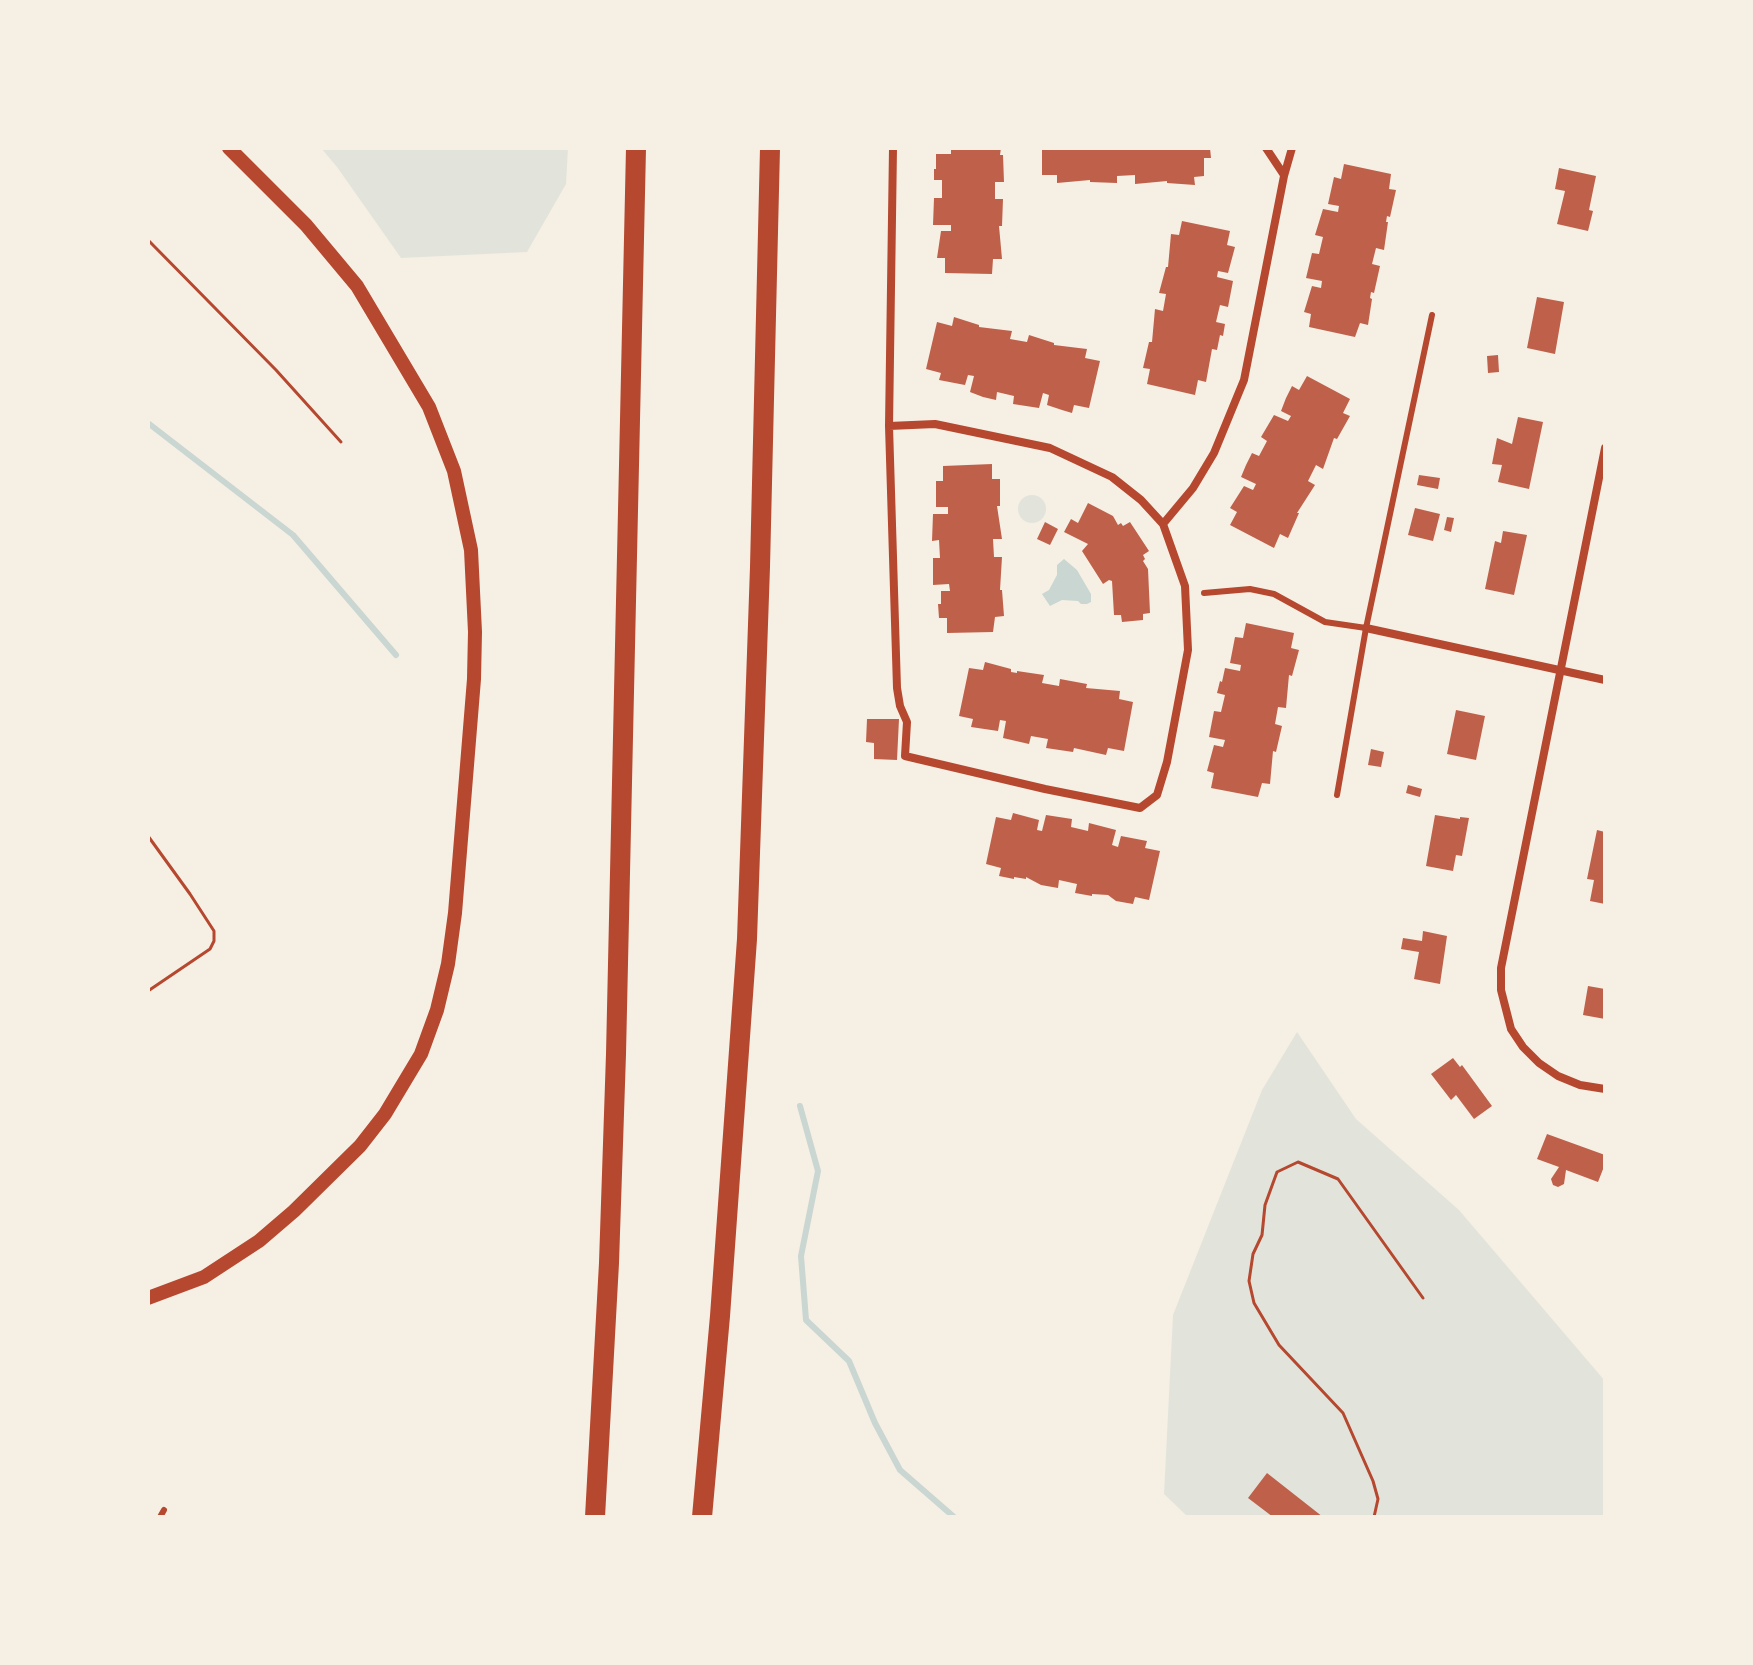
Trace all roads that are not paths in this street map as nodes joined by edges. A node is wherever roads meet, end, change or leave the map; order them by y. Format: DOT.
graph roads {
  1 [pos="229,148"];
  2 [pos="636,148"];
  3 [pos="770,148"];
  4 [pos="893,148"];
  5 [pos="1266,148"];
  6 [pos="1292,148"];
  7 [pos="1284,176"];
  8 [pos="1432,315"];
  9 [pos="889,426"];
  10 [pos="1604,454"];
  11 [pos="1163,524"];
  12 [pos="1204,593"];
  13 [pos="1366,628"];
  14 [pos="1560,670"];
  15 [pos="1605,680"];
  16 [pos="1337,795"];
  17 [pos="1605,1089"];
  18 [pos="148,1298"];
  19 [pos="595,1517"];
  20 [pos="702,1517"];
  1 -- 18 [label="street"];
  2 -- 19 [label="highway"];
  3 -- 20 [label="highway"];
  4 -- 9 [label="street"];
  5 -- 7 [label="street"];
  6 -- 7 [label="street"];
  7 -- 11 [label="street"];
  8 -- 13 [label="lane"];
  9 -- 11 [label="street"];
  9 -- 11 [label="street"];
  10 -- 14 [label="street"];
  12 -- 13 [label="lane"];
  13 -- 14 [label="street"];
  13 -- 16 [label="lane"];
  14 -- 15 [label="street"];
  14 -- 17 [label="street"];
}
